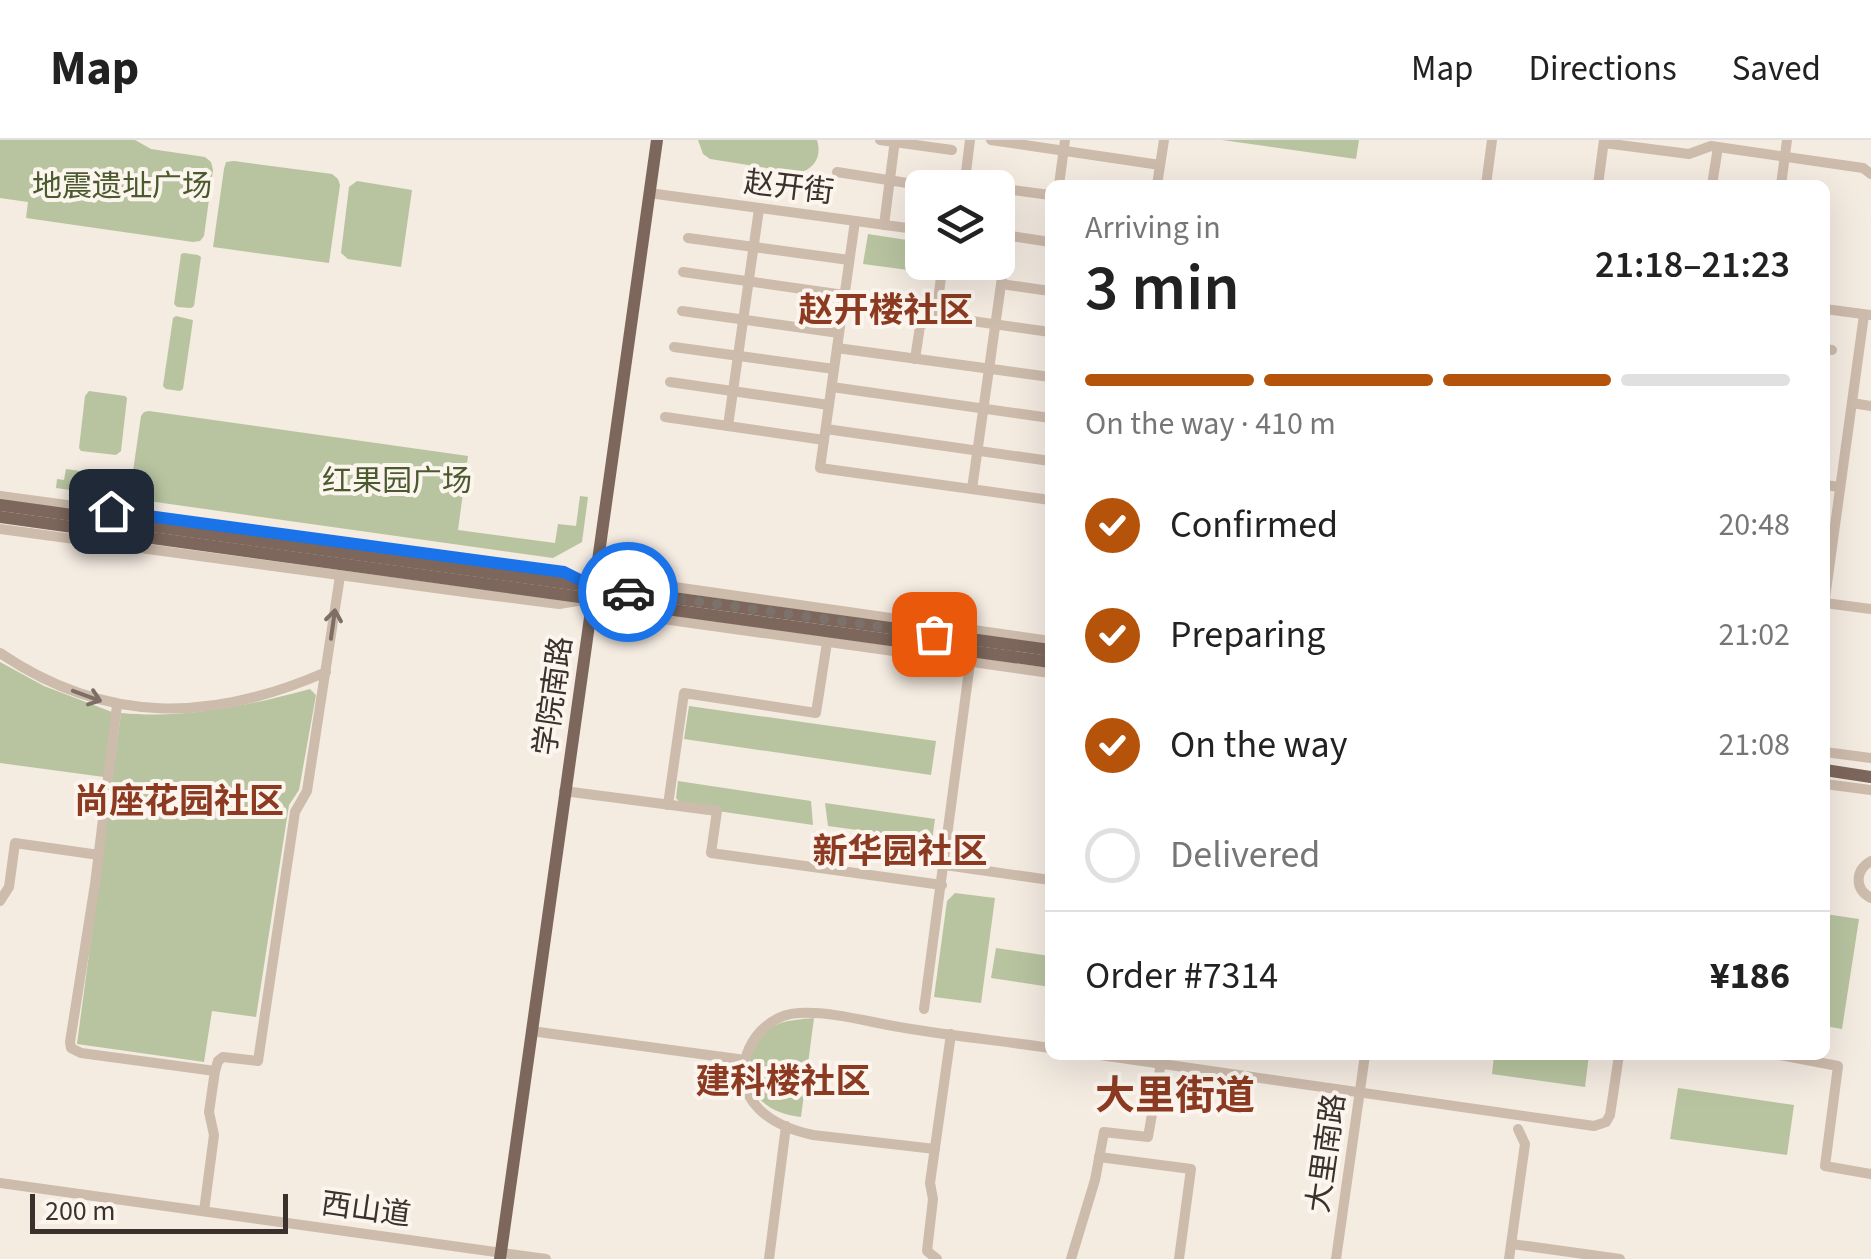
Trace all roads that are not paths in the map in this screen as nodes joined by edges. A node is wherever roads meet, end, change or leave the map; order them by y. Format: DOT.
graph roads {
  1 [pos="657,140"];
  2 [pos="880,140"];
  3 [pos="970,140"];
  4 [pos="991,140"];
  5 [pos="1164,140"];
  6 [pos="1492,140"];
  7 [pos="1787,140"];
  8 [pos="895,141"];
  9 [pos="1604,141"];
  10 [pos="1064,145"];
  11 [pos="1718,147"];
  12 [pos="952,150"];
  13 [pos="1785,156"];
  14 [pos="1160,165"];
  15 [pos="966,170"];
  16 [pos="837,172"];
  17 [pos="1871,174"];
  18 [pos="890,180"];
  19 [pos="1059,180"];
  20 [pos="1158,180"];
  21 [pos="1487,180"];
  22 [pos="1600,180"];
  23 [pos="1713,180"];
  24 [pos="1782,180"];
  25 [pos="905,182"];
  26 [pos="1015,191"];
  27 [pos="650,193"];
  28 [pos="1045,195"];
  29 [pos="759,208"];
  30 [pos="855,221"];
  31 [pos="884,225"];
  32 [pos="905,228"];
  33 [pos="1015,237"];
  34 [pos="688,238"];
  35 [pos="1045,241"];
  36 [pos="753,247"];
  37 [pos="849,260"];
  38 [pos="683,272"];
  39 [pos="941,280"];
  40 [pos="1001,280"];
  41 [pos="748,281"];
  42 [pos="1001,284"];
  43 [pos="1045,291"];
  44 [pos="844,294"];
  45 [pos="1830,310"];
  46 [pos="682,311"];
  47 [pos="1868,315"];
  48 [pos="936,316"];
  49 [pos="743,320"];
  50 [pos="996,324"];
  51 [pos="1045,331"];
  52 [pos="839,333"];
  53 [pos="674,347"];
  54 [pos="837,348"];
  55 [pos="738,356"];
  56 [pos="915,358"];
  57 [pos="989,369"];
  58 [pos="834,370"];
  59 [pos="1045,377"];
  60 [pos="670,382"];
  61 [pos="832,386"];
  62 [pos="733,391"];
  63 [pos="1852,403"];
  64 [pos="829,405"];
  65 [pos="1871,406"];
  66 [pos="984,409"];
  67 [pos="664,417"];
  68 [pos="1045,417"];
  69 [pos="728,426"];
  70 [pos="825,435"];
  71 [pos="978,450"];
  72 [pos="1045,461"];
  73 [pos="1830,486"];
  74 [pos="1840,487"];
  75 [pos="972,489"];
  76 [pos="0,496"];
  77 [pos="1045,499"];
  78 [pos="0,505"];
  79 [pos="0,517"];
  80 [pos="0,529"];
  81 [pos="1830,562"];
  82 [pos="340,576"];
  83 [pos="593,593"];
  84 [pos="1830,601"];
  85 [pos="1871,610"];
  86 [pos="828,637"];
  87 [pos="1045,640"];
  88 [pos="1045,649"];
  89 [pos="0,653"];
  90 [pos="1045,661"];
  91 [pos="970,663"];
  92 [pos="326,672"];
  93 [pos="1045,673"];
  94 [pos="117,706"];
  95 [pos="1830,753"];
  96 [pos="1871,758"];
  97 [pos="1830,763"];
  98 [pos="1871,768"];
  99 [pos="1830,771"];
  100 [pos="1871,777"];
  101 [pos="1830,785"];
  102 [pos="564,790"];
  103 [pos="1871,790"];
  104 [pos="668,804"];
  105 [pos="98,854"];
  106 [pos="1871,861"];
  107 [pos="945,864"];
  108 [pos="1045,879"];
  109 [pos="942,885"];
  110 [pos="1871,898"];
  111 [pos="0,901"];
  112 [pos="924,1010"];
  113 [pos="531,1031"];
  114 [pos="951,1034"];
  115 [pos="1045,1047"];
  116 [pos="745,1060"];
  117 [pos="1134,1060"];
  118 [pos="1365,1060"];
  119 [pos="1616,1060"];
  120 [pos="1806,1060"];
  121 [pos="1830,1060"];
  122 [pos="1161,1064"];
  123 [pos="215,1072"];
  124 [pos="1360,1090"];
  125 [pos="786,1126"];
  126 [pos="1518,1129"];
  127 [pos="936,1148"];
  128 [pos="1099,1157"];
  129 [pos="1871,1172"];
  130 [pos="0,1182"];
  131 [pos="204,1211"];
  132 [pos="1512,1244"];
  133 [pos="500,1256"];
  134 [pos="546,1259"];
  135 [pos="768,1259"];
  136 [pos="937,1259"];
  137 [pos="1072,1259"];
  138 [pos="1178,1259"];
  139 [pos="1336,1259"];
  140 [pos="1510,1259"];
  141 [pos="1620,1259"];
  1 -- 27 [label="main road, 学院南路"];
  2 -- 8 [label="street"];
  3 -- 15 [label="street"];
  4 -- 10 [label="street"];
  5 -- 14 [label="street"];
  6 -- 21 [label="street"];
  7 -- 13 [label="street"];
  8 -- 12 [label="street"];
  8 -- 18 [label="street"];
  9 -- 11 [label="street"];
  9 -- 22 [label="street"];
  10 -- 14 [label="street"];
  10 -- 19 [label="street"];
  11 -- 13 [label="street"];
  11 -- 23 [label="street"];
  13 -- 17 [label="street"];
  13 -- 24 [label="street"];
  14 -- 20 [label="street"];
  16 -- 18 [label="street"];
  18 -- 25 [label="street"];
  18 -- 31 [label="street"];
  26 -- 28 [label="street"];
  27 -- 29 [label="street, 赵开街"];
  27 -- 83 [label="main road, 学院南路"];
  29 -- 30 [label="street, 赵开街"];
  29 -- 36 [label="street"];
  30 -- 31 [label="street, 赵开街"];
  30 -- 37 [label="street"];
  31 -- 32 [label="street, 赵开街"];
  33 -- 35 [label="street"];
  34 -- 36 [label="street"];
  36 -- 37 [label="street"];
  36 -- 41 [label="street"];
  37 -- 44 [label="street"];
  38 -- 41 [label="street"];
  39 -- 48 [label="street"];
  40 -- 42 [label="street"];
  41 -- 44 [label="street"];
  41 -- 49 [label="street"];
  42 -- 43 [label="street"];
  42 -- 50 [label="street"];
  44 -- 52 [label="street"];
  45 -- 47 [label="street"];
  46 -- 49 [label="street"];
  47 -- 63 [label="street"];
  48 -- 50 [label="street"];
  48 -- 56 [label="street"];
  49 -- 52 [label="street"];
  49 -- 55 [label="street"];
  50 -- 51 [label="street"];
  50 -- 57 [label="street"];
  52 -- 54 [label="street"];
  53 -- 55 [label="street"];
  54 -- 56 [label="street"];
  54 -- 58 [label="street"];
  55 -- 58 [label="street"];
  55 -- 62 [label="street"];
  56 -- 57 [label="street"];
  57 -- 59 [label="street"];
  57 -- 66 [label="street"];
  58 -- 61 [label="street"];
  60 -- 62 [label="street"];
  61 -- 64 [label="street"];
  61 -- 66 [label="street"];
  62 -- 64 [label="street"];
  62 -- 69 [label="street"];
  63 -- 65 [label="street"];
  63 -- 74 [label="street"];
  64 -- 70 [label="street"];
  66 -- 68 [label="street"];
  66 -- 71 [label="street"];
  67 -- 69 [label="street"];
  69 -- 70 [label="street"];
  70 -- 71 [label="street"];
  70 -- 75 [label="street"];
  71 -- 72 [label="street"];
  71 -- 75 [label="street"];
  73 -- 74 [label="street"];
  74 -- 81 [label="street"];
  75 -- 77 [label="street"];
  76 -- 83 [label="street"];
  78 -- 83 [label="main road"];
  79 -- 83 [label="main road"];
  80 -- 82 [label="street"];
  82 -- 83 [label="street"];
  92 -- 82 [label="street, one-way"];
  83 -- 86 [label="main road"];
  83 -- 87 [label="street"];
  83 -- 88 [label="main road"];
  83 -- 102 [label="main road, 学院南路"];
  84 -- 85 [label="street"];
  86 -- 90 [label="main road"];
  86 -- 91 [label="street"];
  86 -- 104 [label="street"];
  89 -- 94 [label="street, one-way"];
  91 -- 93 [label="street"];
  91 -- 107 [label="street"];
  92 -- 94 [label="street"];
  92 -- 123 [label="street"];
  94 -- 105 [label="street"];
  95 -- 96 [label="street"];
  97 -- 98 [label="main road"];
  99 -- 100 [label="main road"];
  101 -- 103 [label="street"];
  102 -- 104 [label="street"];
  102 -- 113 [label="main road, 学院南路"];
  104 -- 109 [label="street"];
  105 -- 111 [label="street"];
  105 -- 123 [label="street"];
  106 -- 110 [label="street"];
  107 -- 108 [label="street"];
  107 -- 109 [label="street"];
  109 -- 112 [label="street"];
  113 -- 116 [label="street"];
  113 -- 133 [label="main road, 学院南路"];
  114 -- 115 [label="street"];
  114 -- 116 [label="street"];
  114 -- 127 [label="street"];
  116 -- 125 [label="street"];
  117 -- 122 [label="street"];
  118 -- 124 [label="street, 大里南路"];
  119 -- 124 [label="street"];
  120 -- 129 [label="street"];
  121 -- 129 [label="street"];
  122 -- 124 [label="street"];
  122 -- 128 [label="street"];
  123 -- 131 [label="street"];
  124 -- 139 [label="street, 大里南路"];
  125 -- 127 [label="street"];
  125 -- 135 [label="street"];
  126 -- 132 [label="street"];
  127 -- 136 [label="street"];
  128 -- 137 [label="street"];
  128 -- 138 [label="street"];
  130 -- 131 [label="street, 西山道"];
  131 -- 133 [label="street, 西山道"];
  132 -- 140 [label="street"];
  132 -- 141 [label="street"];
  133 -- 134 [label="street, 西山道"];
}
